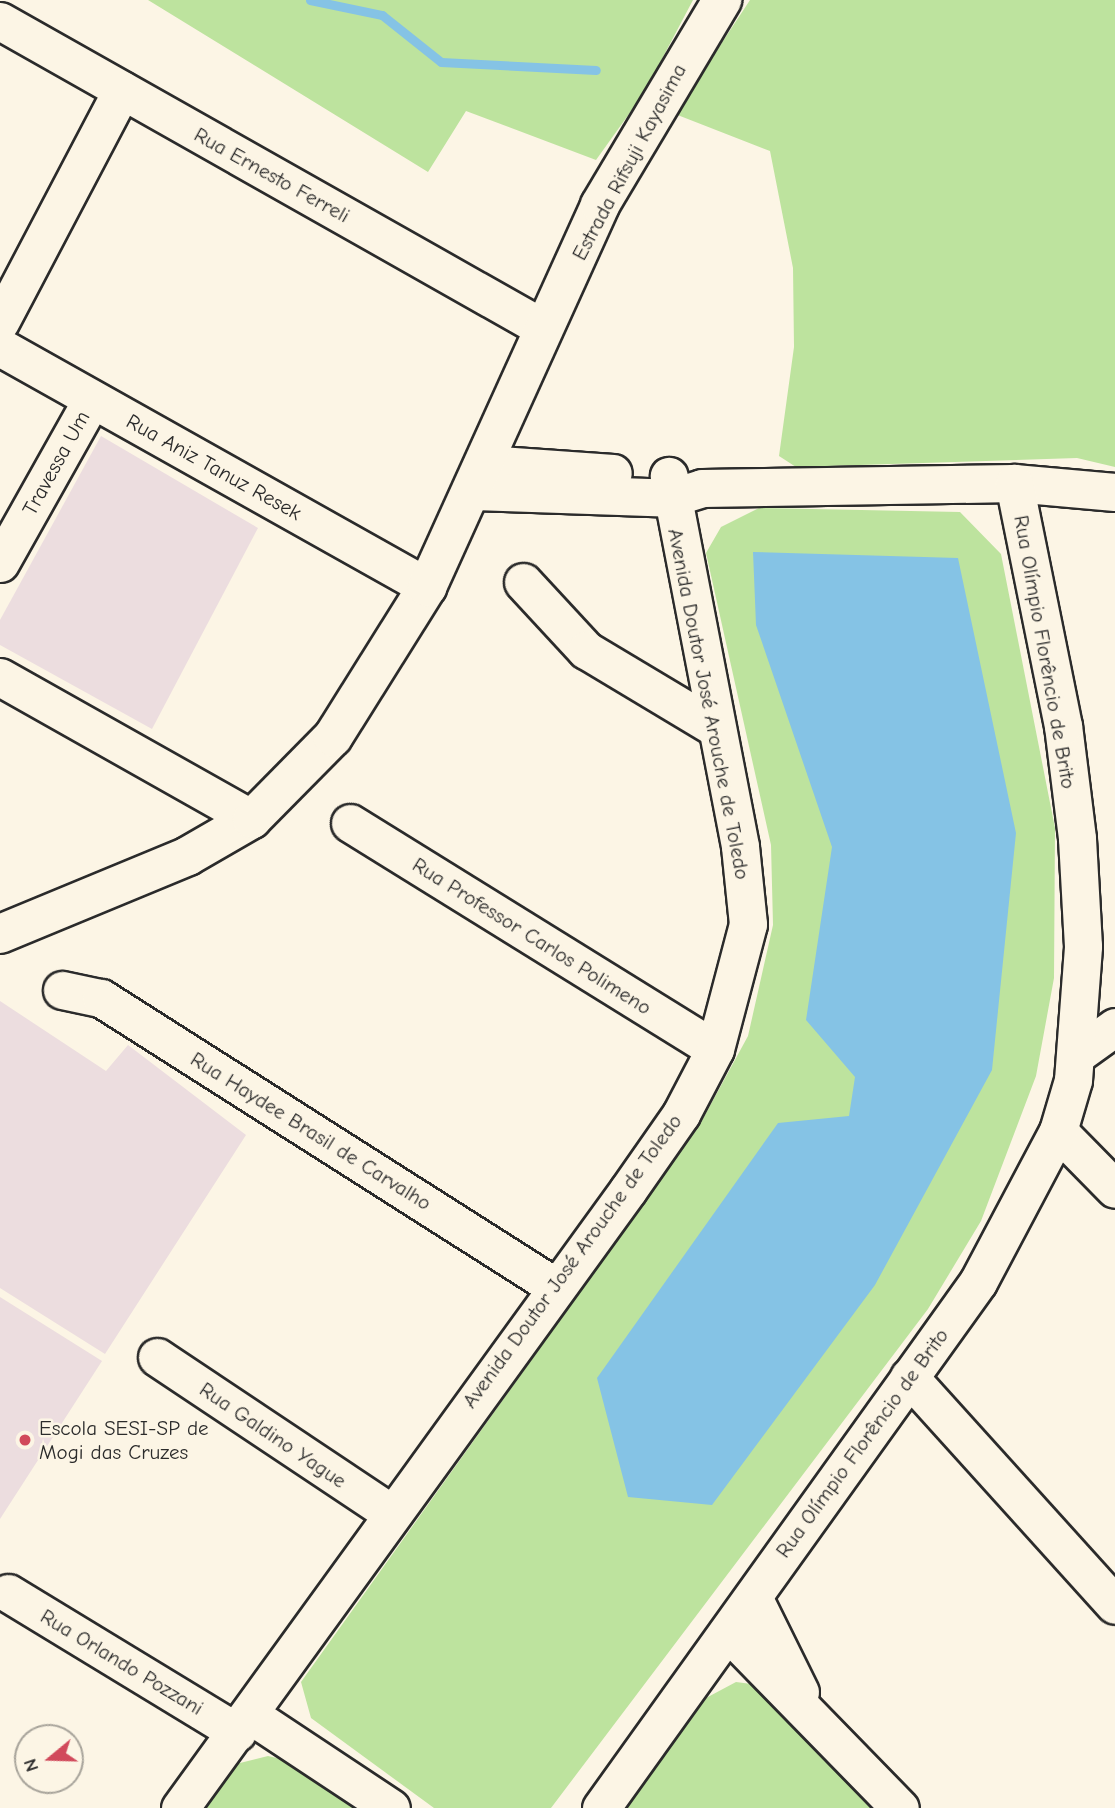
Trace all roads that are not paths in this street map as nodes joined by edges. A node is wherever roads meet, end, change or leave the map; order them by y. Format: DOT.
graph roads {
  1 [pos="722,0"];
  2 [pos="0,21"];
  3 [pos="122,90"];
  4 [pos="0,322"];
  5 [pos="543,328"];
  6 [pos="0,347"];
  7 [pos="92,399"];
  8 [pos="480,478"];
  9 [pos="1014,483"];
  10 [pos="680,487"];
  11 [pos="1115,492"];
  12 [pos="0,563"];
  13 [pos="523,582"];
  14 [pos="427,587"];
  15 [pos="0,677"];
  16 [pos="713,726"];
  17 [pos="252,819"];
  18 [pos="350,823"];
  19 [pos="0,934"];
  20 [pos="1099,951"];
  21 [pos="62,990"];
  22 [pos="1115,1027"];
  23 [pos="715,1049"];
  24 [pos="1076,1055"];
  25 [pos="1058,1131"];
  26 [pos="1115,1189"];
  27 [pos="554,1286"];
  28 [pos="156,1357"];
  29 [pos="909,1377"];
  30 [pos="389,1512"];
  31 [pos="8,1593"];
  32 [pos="753,1597"];
  33 [pos="1115,1605"];
  34 [pos="728,1632"];
  35 [pos="814,1721"];
  36 [pos="243,1723"];
  37 [pos="180,1808"];
  38 [pos="391,1808"];
  39 [pos="601,1808"];
  40 [pos="900,1808"];
  1 -- 5 [label="main road, Estrada Rifsuji Kayasima"];
  2 -- 3 [label="street, Rua Ernesto Ferreli"];
  3 -- 4 [label="street"];
  3 -- 5 [label="street, Rua Ernesto Ferreli"];
  5 -- 8 [label="main road, Estrada Rifsuji Kayasima"];
  6 -- 7 [label="street, Rua Aniz Tanuz Resek"];
  7 -- 12 [label="street, Travessa Um"];
  7 -- 14 [label="street, Rua Aniz Tanuz Resek"];
  8 -- 10 [label="street"];
  8 -- 14 [label="main road, Estrada Rifsuji Kayasima"];
  9 -- 10 [label="street"];
  9 -- 11 [label="street"];
  9 -- 20 [label="street, Rua Olímpio Florêncio de Brito"];
  10 -- 16 [label="street, Avenida Doutor José Arouche de Toledo"];
  13 -- 16 [label="street"];
  14 -- 17 [label="main road, Estrada Rifsuji Kayasima"];
  15 -- 17 [label="street"];
  16 -- 23 [label="street, Avenida Doutor José Arouche de Toledo"];
  17 -- 19 [label="main road, Estrada Rifsuji Kayasima"];
  18 -- 23 [label="street, Rua Professor Carlos Polimeno"];
  20 -- 24 [label="street, Rua Olímpio Florêncio de Brito"];
  21 -- 27 [label="street, Rua Haydee Brasil de Carvalho"];
  22 -- 24 [label="street"];
  23 -- 27 [label="street, Avenida Doutor José Arouche de Toledo"];
  24 -- 25 [label="street, Rua Olímpio Florêncio de Brito"];
  25 -- 26 [label="street"];
  25 -- 29 [label="street, Rua Olímpio Florêncio de Brito"];
  27 -- 30 [label="street, Avenida Doutor José Arouche de Toledo"];
  28 -- 30 [label="street, Rua Galdino Yague"];
  29 -- 32 [label="street, Rua Olímpio Florêncio de Brito"];
  29 -- 33 [label="street"];
  30 -- 36 [label="street, Avenida Doutor José Arouche de Toledo"];
  31 -- 36 [label="street, Rua Orlando Pozzani"];
  32 -- 34 [label="street, Rua Olímpio Florêncio de Brito"];
  32 -- 35 [label="street"];
  34 -- 35 [label="street"];
  34 -- 39 [label="street, Rua Olímpio Florêncio de Brito"];
  35 -- 40 [label="street"];
  36 -- 37 [label="street, Avenida Doutor José Arouche de Toledo"];
  36 -- 38 [label="street, Rua Orlando Pozzani"];
}
